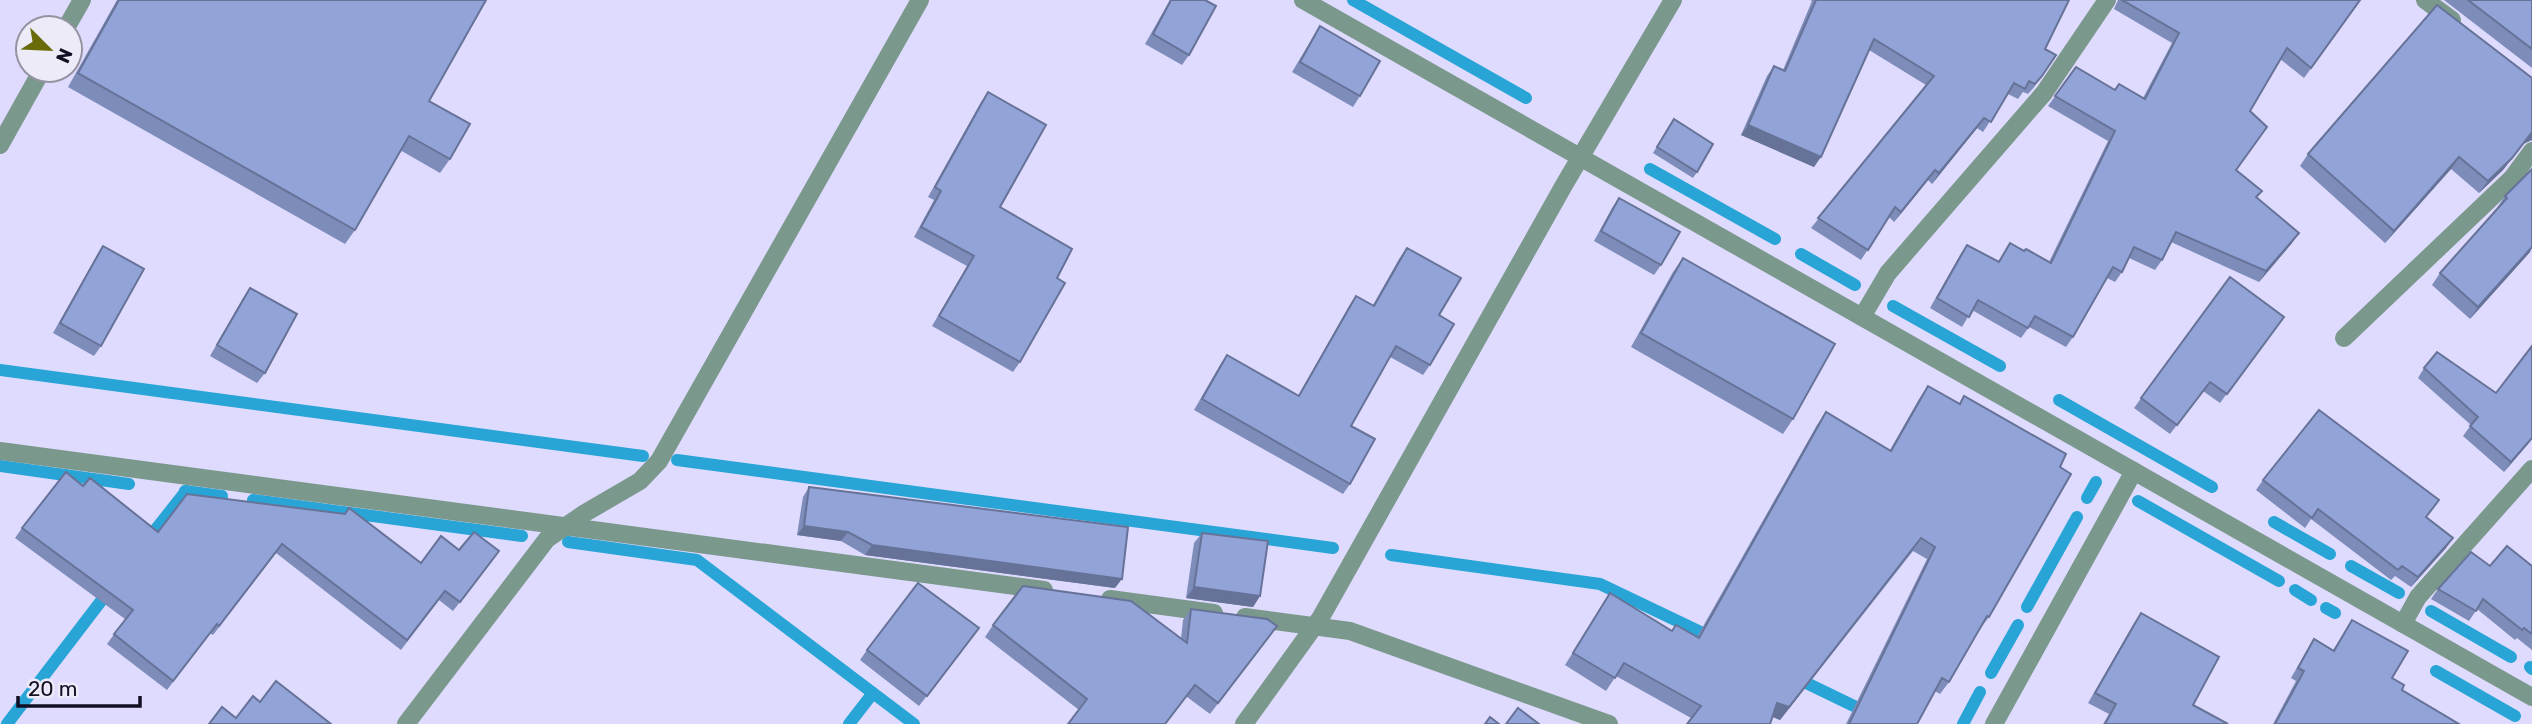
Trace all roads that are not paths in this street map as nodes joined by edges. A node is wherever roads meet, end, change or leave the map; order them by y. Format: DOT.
graph roads {
  1 [pos="920,0"];
  2 [pos="1303,0"];
  3 [pos="1674,0"];
  4 [pos="2107,0"];
  5 [pos="2425,0"];
  6 [pos="2468,33"];
  7 [pos="34,84"];
  8 [pos="0,145"];
  9 [pos="2532,151"];
  10 [pos="1580,157"];
  11 [pos="1862,317"];
  12 [pos="2344,338"];
  13 [pos="0,451"];
  14 [pos="2532,470"];
  15 [pos="2134,471"];
  16 [pos="566,526"];
  17 [pos="1065,593"];
  18 [pos="1093,597"];
  19 [pos="2403,624"];
  20 [pos="1314,626"];
  21 [pos="2532,697"];
  22 [pos="406,724"];
  23 [pos="1244,724"];
  24 [pos="1609,724"];
  25 [pos="1994,724"];
  1 -- 16 [label="street"];
  2 -- 10 [label="street"];
  3 -- 10 [label="street"];
  4 -- 11 [label="street"];
  5 -- 6 [label="street"];
  7 -- 8 [label="street"];
  9 -- 12 [label="street"];
  10 -- 11 [label="street"];
  10 -- 20 [label="street"];
  11 -- 15 [label="street"];
  13 -- 16 [label="street"];
  14 -- 19 [label="street"];
  15 -- 19 [label="street"];
  15 -- 25 [label="street"];
  16 -- 17 [label="street"];
  16 -- 22 [label="street"];
  18 -- 20 [label="street"];
  19 -- 21 [label="street"];
  20 -- 23 [label="street"];
  20 -- 24 [label="street"];
}
